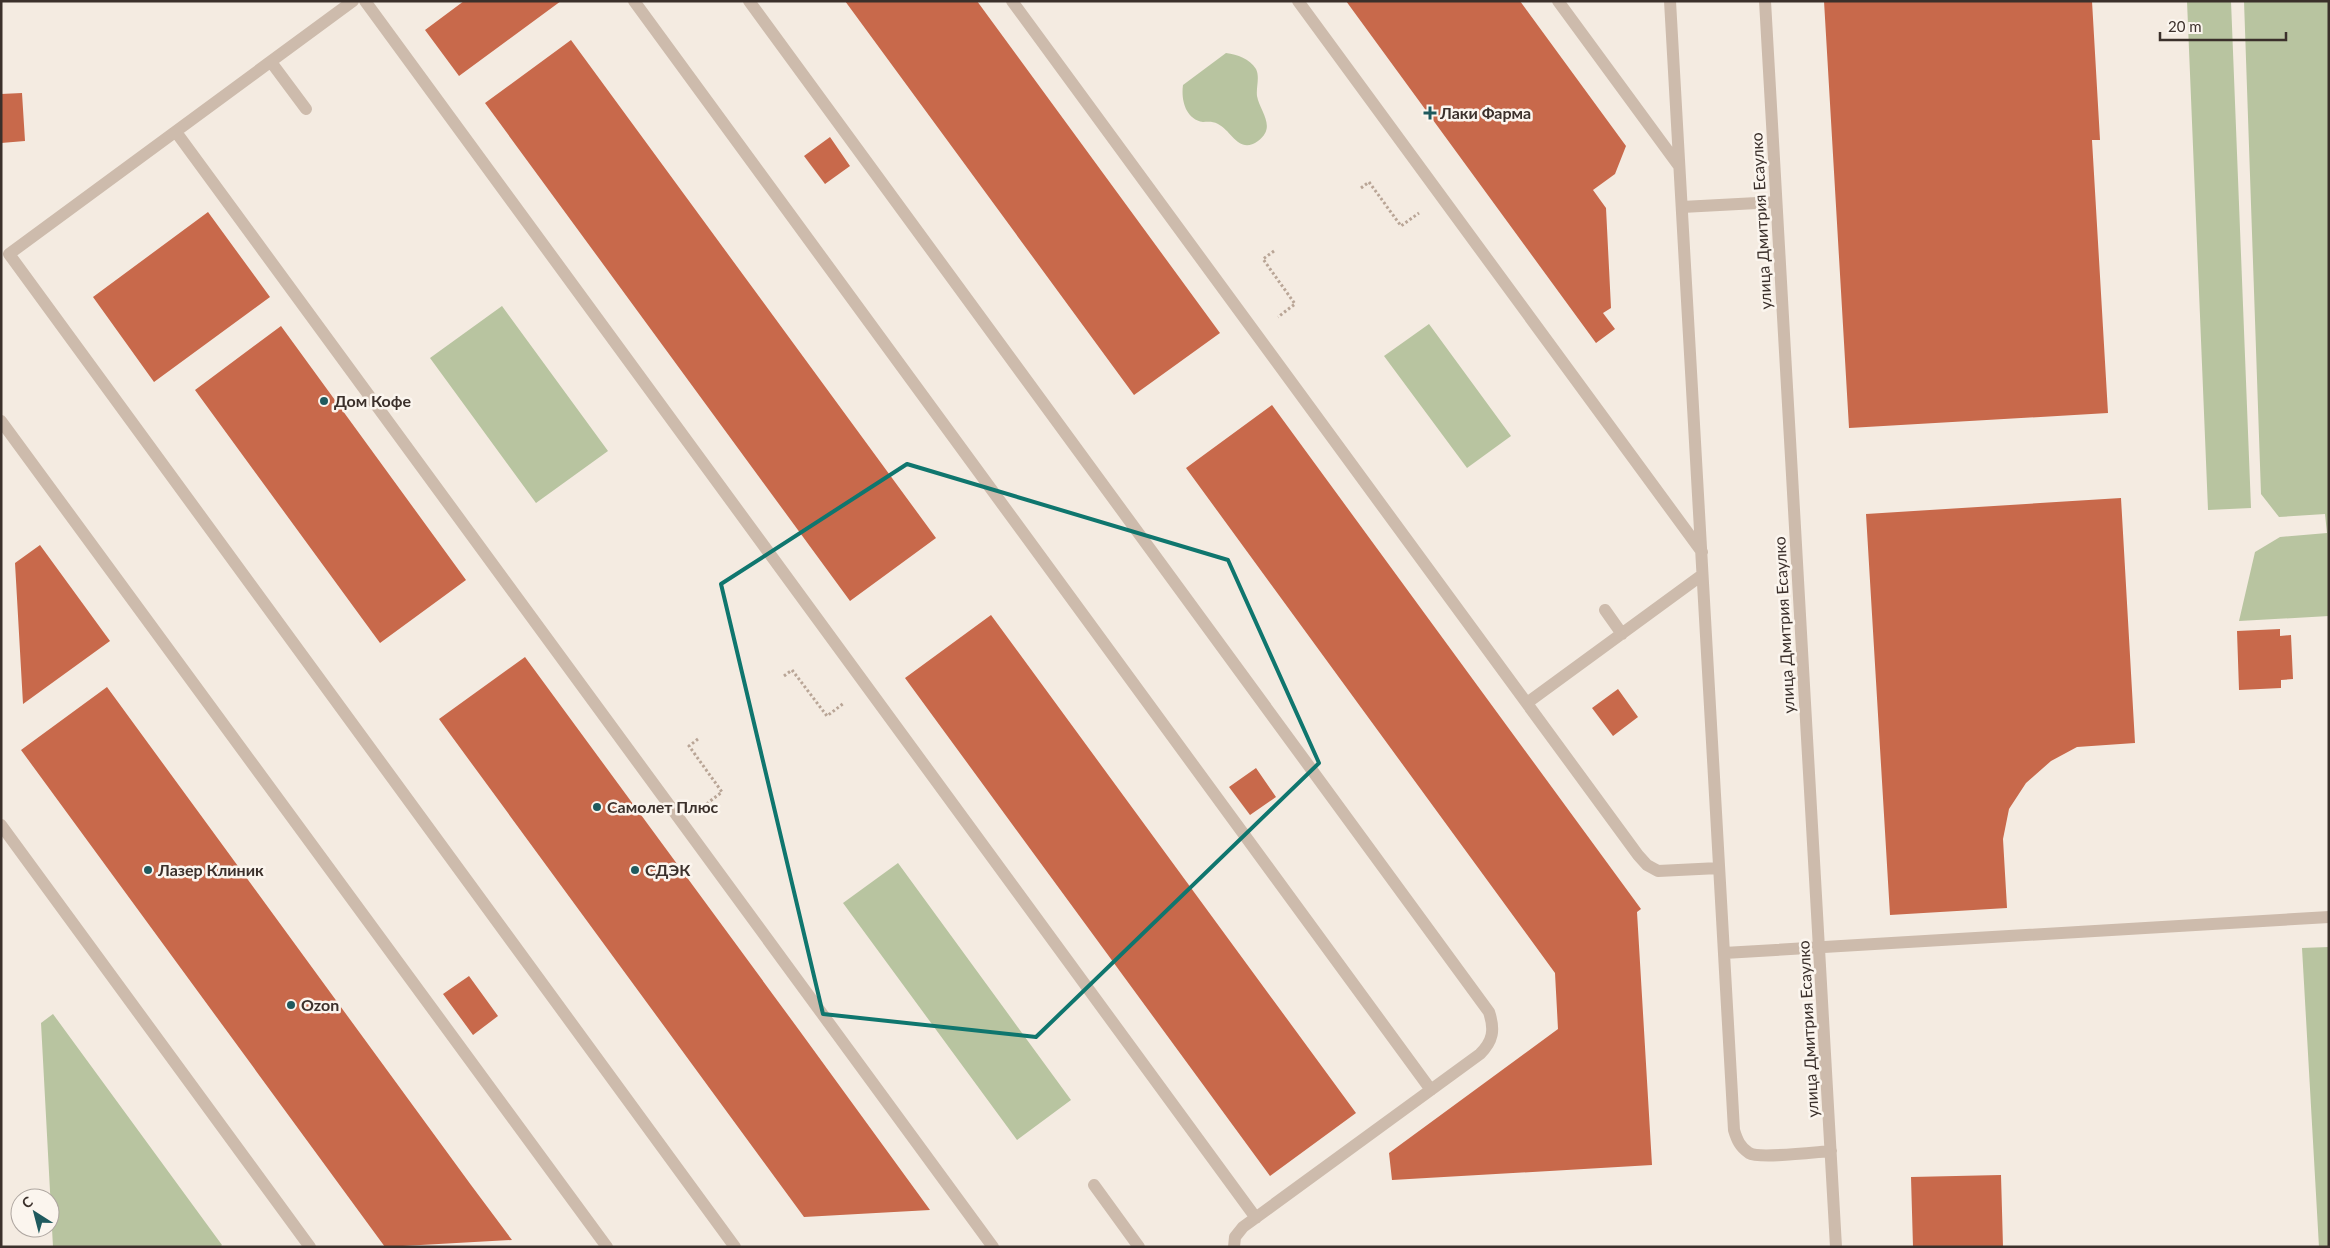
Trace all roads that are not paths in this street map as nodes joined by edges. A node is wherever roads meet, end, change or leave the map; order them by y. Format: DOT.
graph roads {
  1 [pos="354,1"];
  2 [pos="365,1"];
  3 [pos="634,1"];
  4 [pos="749,1"];
  5 [pos="1012,1"];
  6 [pos="1298,1"];
  7 [pos="1558,1"];
  8 [pos="1670,1"];
  9 [pos="1765,1"];
  10 [pos="271,62"];
  11 [pos="306,109"];
  12 [pos="176,132"];
  13 [pos="1679,166"];
  14 [pos="1776,202"];
  15 [pos="1682,207"];
  16 [pos="5,255"];
  17 [pos="1,421"];
  18 [pos="1702,552"];
  19 [pos="1702,575"];
  20 [pos="1604,610"];
  21 [pos="1622,634"];
  22 [pos="1527,703"];
  23 [pos="1,825"];
  24 [pos="1719,868"];
  25 [pos="2329,917"];
  26 [pos="1819,948"];
  27 [pos="1724,953"];
  28 [pos="1431,1090"];
  29 [pos="1831,1151"];
  30 [pos="1094,1186"];
  31 [pos="1256,1218"];
  32 [pos="310,1247"];
  33 [pos="607,1247"];
  34 [pos="735,1247"];
  35 [pos="993,1247"];
  36 [pos="1139,1247"];
  37 [pos="1234,1247"];
  38 [pos="1836,1247"];
  1 -- 10 [label="street"];
  2 -- 31 [label="street"];
  3 -- 28 [label="street"];
  4 -- 28 [label="street"];
  5 -- 22 [label="street"];
  6 -- 18 [label="street"];
  7 -- 13 [label="street"];
  8 -- 13 [label="street"];
  9 -- 14 [label="street, улица Дмитрия Есаулко"];
  10 -- 11 [label="street"];
  10 -- 12 [label="street"];
  12 -- 16 [label="street"];
  12 -- 35 [label="street"];
  13 -- 15 [label="street"];
  14 -- 15 [label="street"];
  14 -- 26 [label="street, улица Дмитрия Есаулко"];
  15 -- 18 [label="street"];
  16 -- 34 [label="street"];
  17 -- 33 [label="street"];
  18 -- 19 [label="street"];
  19 -- 21 [label="street"];
  19 -- 24 [label="street"];
  20 -- 21 [label="street"];
  21 -- 22 [label="street"];
  22 -- 24 [label="street"];
  23 -- 32 [label="street"];
  24 -- 27 [label="street"];
  25 -- 26 [label="street"];
  26 -- 27 [label="street"];
  26 -- 29 [label="street, улица Дмитрия Есаулко"];
  27 -- 29 [label="street"];
  28 -- 31 [label="street"];
  29 -- 38 [label="street, улица Дмитрия Есаулко"];
  30 -- 36 [label="street"];
  31 -- 37 [label="street"];
}
